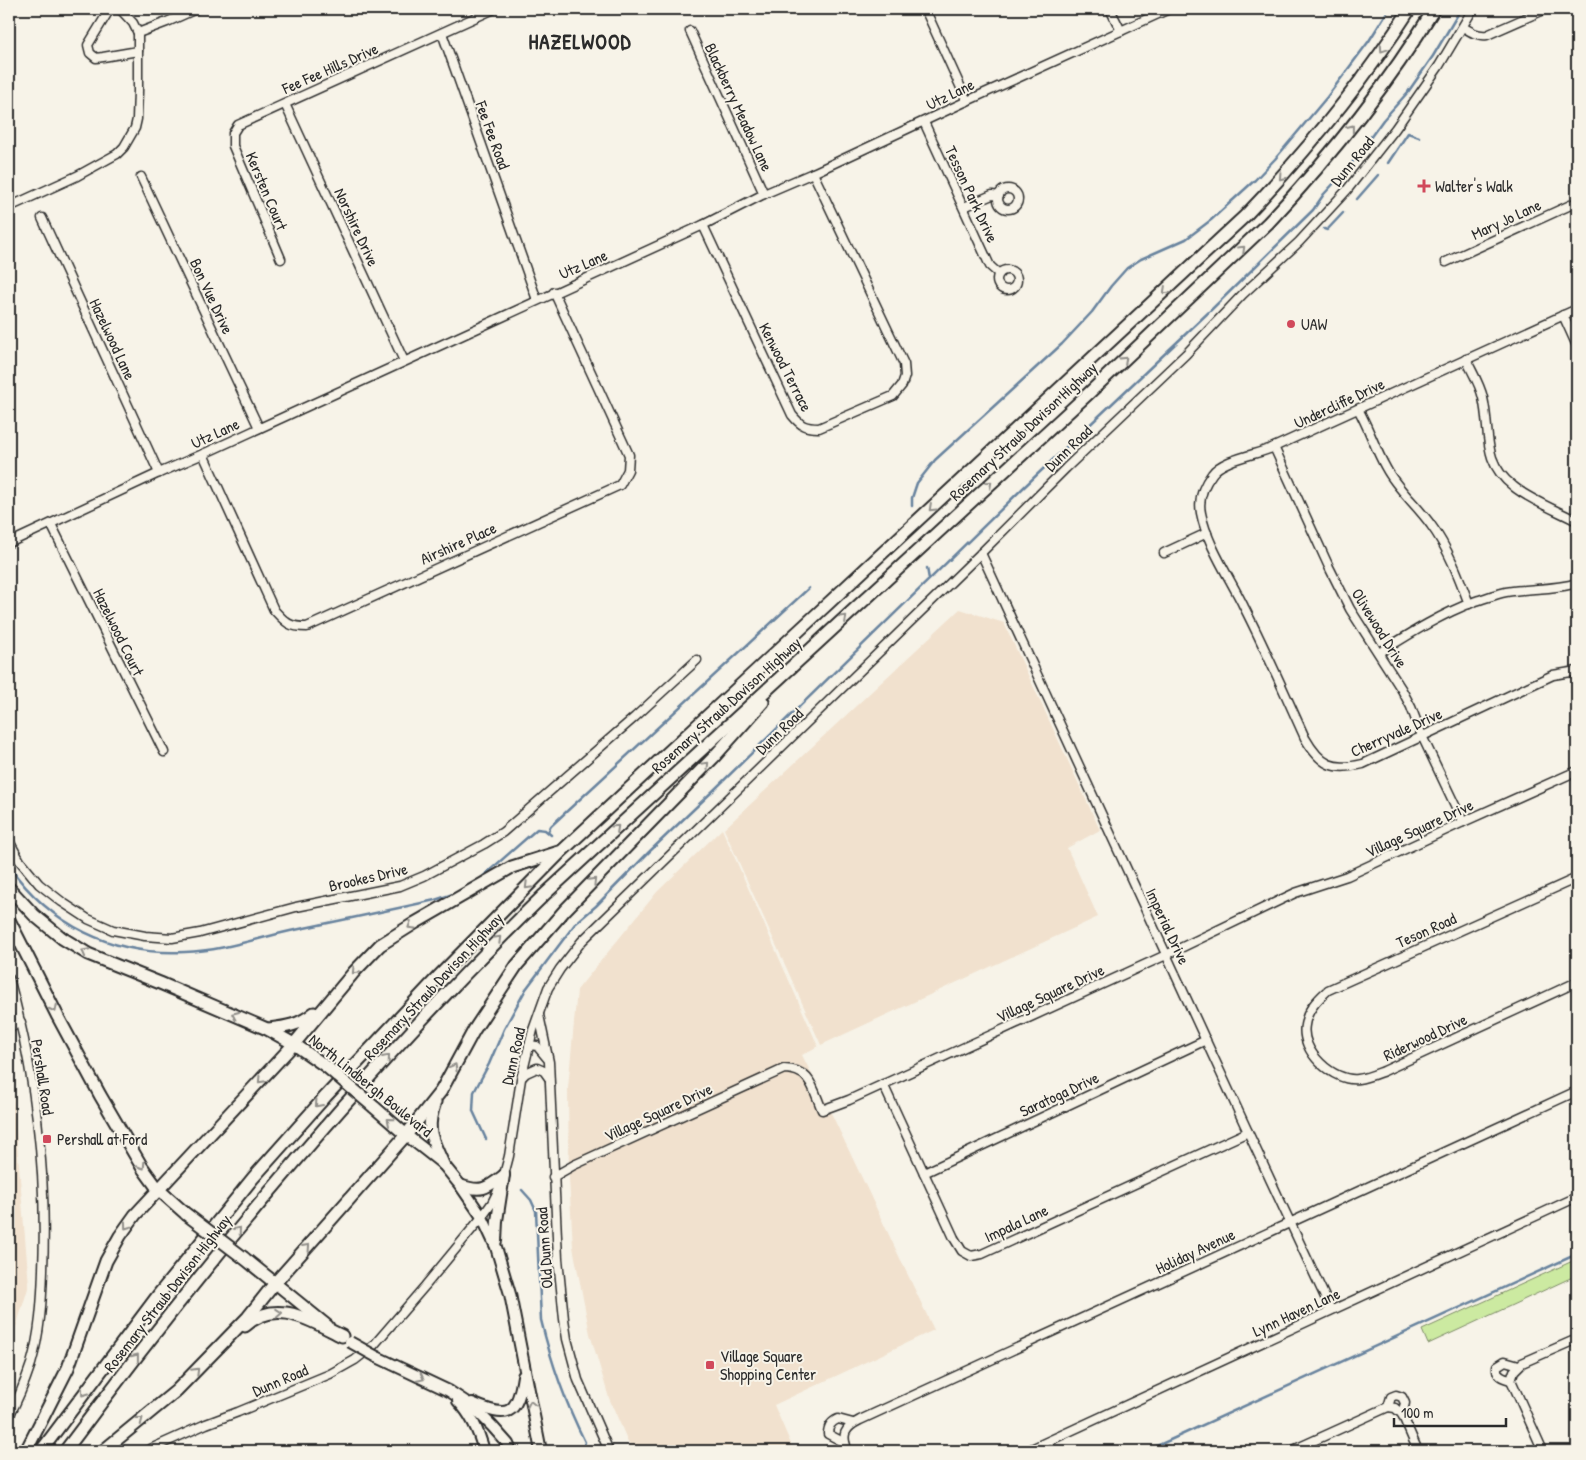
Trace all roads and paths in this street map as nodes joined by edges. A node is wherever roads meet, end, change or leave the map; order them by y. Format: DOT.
graph roads {
  1 [pos="110,9"];
  2 [pos="120,9"];
  3 [pos="196,9"];
  4 [pos="494,9"];
  5 [pos="925,9"];
  6 [pos="1110,9"];
  7 [pos="1168,9"];
  8 [pos="1410,9"];
  9 [pos="1434,9"];
  10 [pos="1473,9"];
  11 [pos="1546,9"];
  12 [pos="1463,27"];
  13 [pos="690,31"];
  14 [pos="1120,31"];
  15 [pos="138,32"];
  16 [pos="442,33"];
  17 [pos="138,51"];
  18 [pos="967,101"];
  19 [pos="285,104"];
  20 [pos="924,122"];
  21 [pos="233,132"];
  22 [pos="813,173"];
  23 [pos="141,177"];
  24 [pos="764,194"];
  25 [pos="999,196"];
  26 [pos="1577,202"];
  27 [pos="9,207"];
  28 [pos="964,207"];
  29 [pos="42,218"];
  30 [pos="703,225"];
  31 [pos="281,259"];
  32 [pos="1446,262"];
  33 [pos="999,274"];
  34 [pos="554,292"];
  35 [pos="537,300"];
  36 [pos="1577,309"];
  37 [pos="1563,315"];
  38 [pos="1577,346"];
  39 [pos="1466,360"];
  40 [pos="404,361"];
  41 [pos="1358,409"];
  42 [pos="259,428"];
  43 [pos="1274,448"];
  44 [pos="203,454"];
  45 [pos="159,473"];
  46 [pos="1577,521"];
  47 [pos="51,524"];
  48 [pos="1207,533"];
  49 [pos="9,543"];
  50 [pos="981,553"];
  51 [pos="1164,553"];
  52 [pos="1577,583"];
  53 [pos="1469,604"];
  54 [pos="809,652"];
  55 [pos="1379,653"];
  56 [pos="697,660"];
  57 [pos="1577,671"];
  58 [pos="1422,736"];
  59 [pos="164,752"];
  60 [pos="1577,771"];
  61 [pos="1463,822"];
  62 [pos="9,842"];
  63 [pos="562,851"];
  64 [pos="1577,878"];
  65 [pos="9,888"];
  66 [pos="9,920"];
  67 [pos="1166,954"];
  68 [pos="9,978"];
  69 [pos="1577,982"];
  70 [pos="332,998"];
  71 [pos="539,1012"];
  72 [pos="20,1022"];
  73 [pos="1304,1027"];
  74 [pos="9,1028"];
  75 [pos="267,1029"];
  76 [pos="1206,1040"];
  77 [pos="294,1044"];
  78 [pos="529,1045"];
  79 [pos="549,1062"];
  80 [pos="549,1078"];
  81 [pos="521,1079"];
  82 [pos="883,1084"];
  83 [pos="1577,1090"];
  84 [pos="437,1096"];
  85 [pos="425,1112"];
  86 [pos="1248,1132"];
  87 [pos="406,1135"];
  88 [pos="442,1164"];
  89 [pos="924,1173"];
  90 [pos="504,1175"];
  91 [pos="553,1177"];
  92 [pos="460,1185"];
  93 [pos="158,1189"];
  94 [pos="1577,1197"];
  95 [pos="482,1217"];
  96 [pos="1290,1222"];
  97 [pos="496,1247"];
  98 [pos="275,1283"];
  99 [pos="1331,1310"];
  100 [pos="346,1339"];
  101 [pos="1577,1339"];
  102 [pos="210,1356"];
  103 [pos="1519,1365"];
  104 [pos="524,1368"];
  105 [pos="1511,1380"];
  106 [pos="449,1392"];
  107 [pos="1388,1407"];
  108 [pos="1402,1414"];
  109 [pos="9,1416"];
  110 [pos="853,1423"];
  111 [pos="845,1442"];
  112 [pos="26,1451"];
  113 [pos="41,1451"];
  114 [pos="64,1451"];
  115 [pos="103,1451"];
  116 [pos="146,1451"];
  117 [pos="484,1451"];
  118 [pos="512,1451"];
  119 [pos="541,1451"];
  120 [pos="609,1451"];
  121 [pos="848,1451"];
  122 [pos="1027,1451"];
  123 [pos="1291,1451"];
  124 [pos="1418,1451"];
  125 [pos="1543,1451"];
  1 -- 17 [label="street"];
  2 -- 15 [label="street"];
  3 -- 15 [label="street"];
  4 -- 16 [label="street"];
  5 -- 18 [label="street"];
  6 -- 14 [label="street"];
  7 -- 14 [label="street, Utz Lane"];
  8 -- 63 [label="highway, Rosemary Straub Davison Highway, one-way"];
  54 -- 9 [label="highway, Rosemary Straub Davison Highway, one-way"];
  10 -- 12 [label="street, Dunn Road"];
  11 -- 12 [label="street"];
  12 -- 50 [label="street, Dunn Road"];
  13 -- 24 [label="street, Blackberry Meadow Lane"];
  14 -- 18 [label="street, Utz Lane"];
  15 -- 17 [label="street"];
  16 -- 19 [label="street, Fee Fee Hills Drive"];
  16 -- 35 [label="street, Fee Fee Road"];
  17 -- 27 [label="street"];
  18 -- 20 [label="street, Utz Lane"];
  19 -- 21 [label="street, Fee Fee Hills Drive"];
  19 -- 40 [label="street, Norshire Drive"];
  20 -- 22 [label="street, Utz Lane"];
  20 -- 28 [label="street, Tesson Park Drive"];
  21 -- 31 [label="street, Kersten Court"];
  22 -- 24 [label="street, Utz Lane"];
  22 -- 30 [label="street, Kenwood Terrace"];
  23 -- 42 [label="street, Bon Vue Drive"];
  24 -- 30 [label="street, Utz Lane"];
  25 -- 28 [label="street"];
  26 -- 32 [label="street, Mary Jo Lane"];
  28 -- 33 [label="street, Tesson Park Drive"];
  29 -- 45 [label="street, Hazelwood Lane"];
  30 -- 34 [label="street, Utz Lane"];
  34 -- 35 [label="street, Utz Lane"];
  34 -- 44 [label="street, Airshire Place"];
  35 -- 40 [label="street, Utz Lane"];
  36 -- 37 [label="street, Undercliffe Drive"];
  37 -- 38 [label="street"];
  37 -- 39 [label="street, Undercliffe Drive"];
  39 -- 41 [label="street, Undercliffe Drive"];
  39 -- 46 [label="street"];
  40 -- 42 [label="street, Utz Lane"];
  41 -- 43 [label="street, Undercliffe Drive"];
  41 -- 53 [label="street"];
  42 -- 44 [label="street, Utz Lane"];
  43 -- 48 [label="street, Undercliffe Drive"];
  43 -- 55 [label="street, Olivewood Drive"];
  44 -- 45 [label="street, Utz Lane"];
  45 -- 47 [label="street, Utz Lane"];
  47 -- 49 [label="street, Utz Lane"];
  47 -- 59 [label="street, Hazelwood Court"];
  48 -- 51 [label="street"];
  48 -- 58 [label="street, Cherryvale Drive"];
  50 -- 67 [label="street, Imperial Drive"];
  50 -- 71 [label="street, Dunn Road"];
  52 -- 53 [label="street"];
  53 -- 55 [label="street"];
  84 -- 54 [label="highway, one-way"];
  114 -- 54 [label="highway, Rosemary Straub Davison Highway, one-way"];
  55 -- 58 [label="street, Olivewood Drive"];
  56 -- 62 [label="street, Brookes Drive"];
  57 -- 58 [label="street, Cherryvale Drive"];
  58 -- 61 [label="street, Olivewood Drive"];
  60 -- 61 [label="street, Village Square Drive"];
  61 -- 67 [label="street, Village Square Drive"];
  63 -- 70 [label="highway, one-way"];
  63 -- 113 [label="highway, Rosemary Straub Davison Highway, one-way"];
  64 -- 73 [label="street, Teson Road"];
  75 -- 65 [label="highway, North Lindbergh Boulevard, one-way"];
  66 -- 93 [label="highway, one-way"];
  67 -- 76 [label="street, Imperial Drive"];
  67 -- 82 [label="street, Village Square Drive"];
  68 -- 72 [label="street, Pershall Road"];
  69 -- 73 [label="street, Riderwood Drive"];
  70 -- 75 [label="highway"];
  70 -- 77 [label="highway"];
  71 -- 78 [label="street, Dunn Road"];
  71 -- 79 [label="street, Old Dunn Road"];
  72 -- 74 [label="street"];
  72 -- 109 [label="street, Pershall Road"];
  75 -- 77 [label="highway, North Lindbergh Boulevard"];
  76 -- 86 [label="street, Imperial Drive"];
  76 -- 89 [label="street, Saratoga Drive"];
  87 -- 77 [label="highway, North Lindbergh Boulevard, one-way, bridge"];
  77 -- 93 [label="highway, one-way"];
  78 -- 79 [label="street"];
  78 -- 81 [label="street, Dunn Road"];
  79 -- 80 [label="street, Old Dunn Road"];
  80 -- 81 [label="street"];
  80 -- 91 [label="street, Old Dunn Road"];
  81 -- 90 [label="street, Dunn Road"];
  82 -- 89 [label="street, Impala Lane"];
  82 -- 91 [label="street, Village Square Drive"];
  83 -- 96 [label="street, Holiday Avenue"];
  84 -- 85 [label="highway"];
  84 -- 88 [label="highway"];
  85 -- 87 [label="highway"];
  85 -- 88 [label="highway"];
  86 -- 89 [label="street, Impala Lane"];
  86 -- 96 [label="street, Imperial Drive"];
  87 -- 88 [label="main road, North Lindbergh Boulevard"];
  98 -- 87 [label="highway, one-way"];
  88 -- 92 [label="main road, North Lindbergh Boulevard"];
  90 -- 92 [label="main road"];
  90 -- 95 [label="street, Dunn Road"];
  90 -- 97 [label="main road"];
  91 -- 120 [label="street, Old Dunn Road"];
  92 -- 95 [label="main road, North Lindbergh Boulevard"];
  93 -- 98 [label="highway, bridge"];
  93 -- 112 [label="highway, one-way"];
  94 -- 99 [label="street, Lynn Haven Lane"];
  95 -- 97 [label="main road, North Lindbergh Boulevard"];
  95 -- 116 [label="street, Dunn Road"];
  96 -- 99 [label="street, Imperial Drive"];
  96 -- 110 [label="street, Holiday Avenue"];
  97 -- 104 [label="main road, North Lindbergh Boulevard"];
  98 -- 100 [label="main road"];
  98 -- 102 [label="highway"];
  99 -- 122 [label="street, Lynn Haven Lane"];
  102 -- 100 [label="highway, one-way"];
  100 -- 106 [label="main road, one-way, bridge"];
  101 -- 103 [label="street"];
  115 -- 102 [label="highway, one-way"];
  103 -- 105 [label="street"];
  103 -- 105 [label="street"];
  104 -- 106 [label="main road"];
  119 -- 104 [label="main road, North Lindbergh Boulevard, one-way"];
  105 -- 125 [label="street"];
  106 -- 117 [label="main road"];
  106 -- 118 [label="main road"];
  107 -- 108 [label="street"];
  107 -- 108 [label="street"];
  107 -- 123 [label="street"];
  108 -- 124 [label="street"];
  110 -- 111 [label="street"];
  110 -- 111 [label="street"];
  111 -- 121 [label="street"];
}
